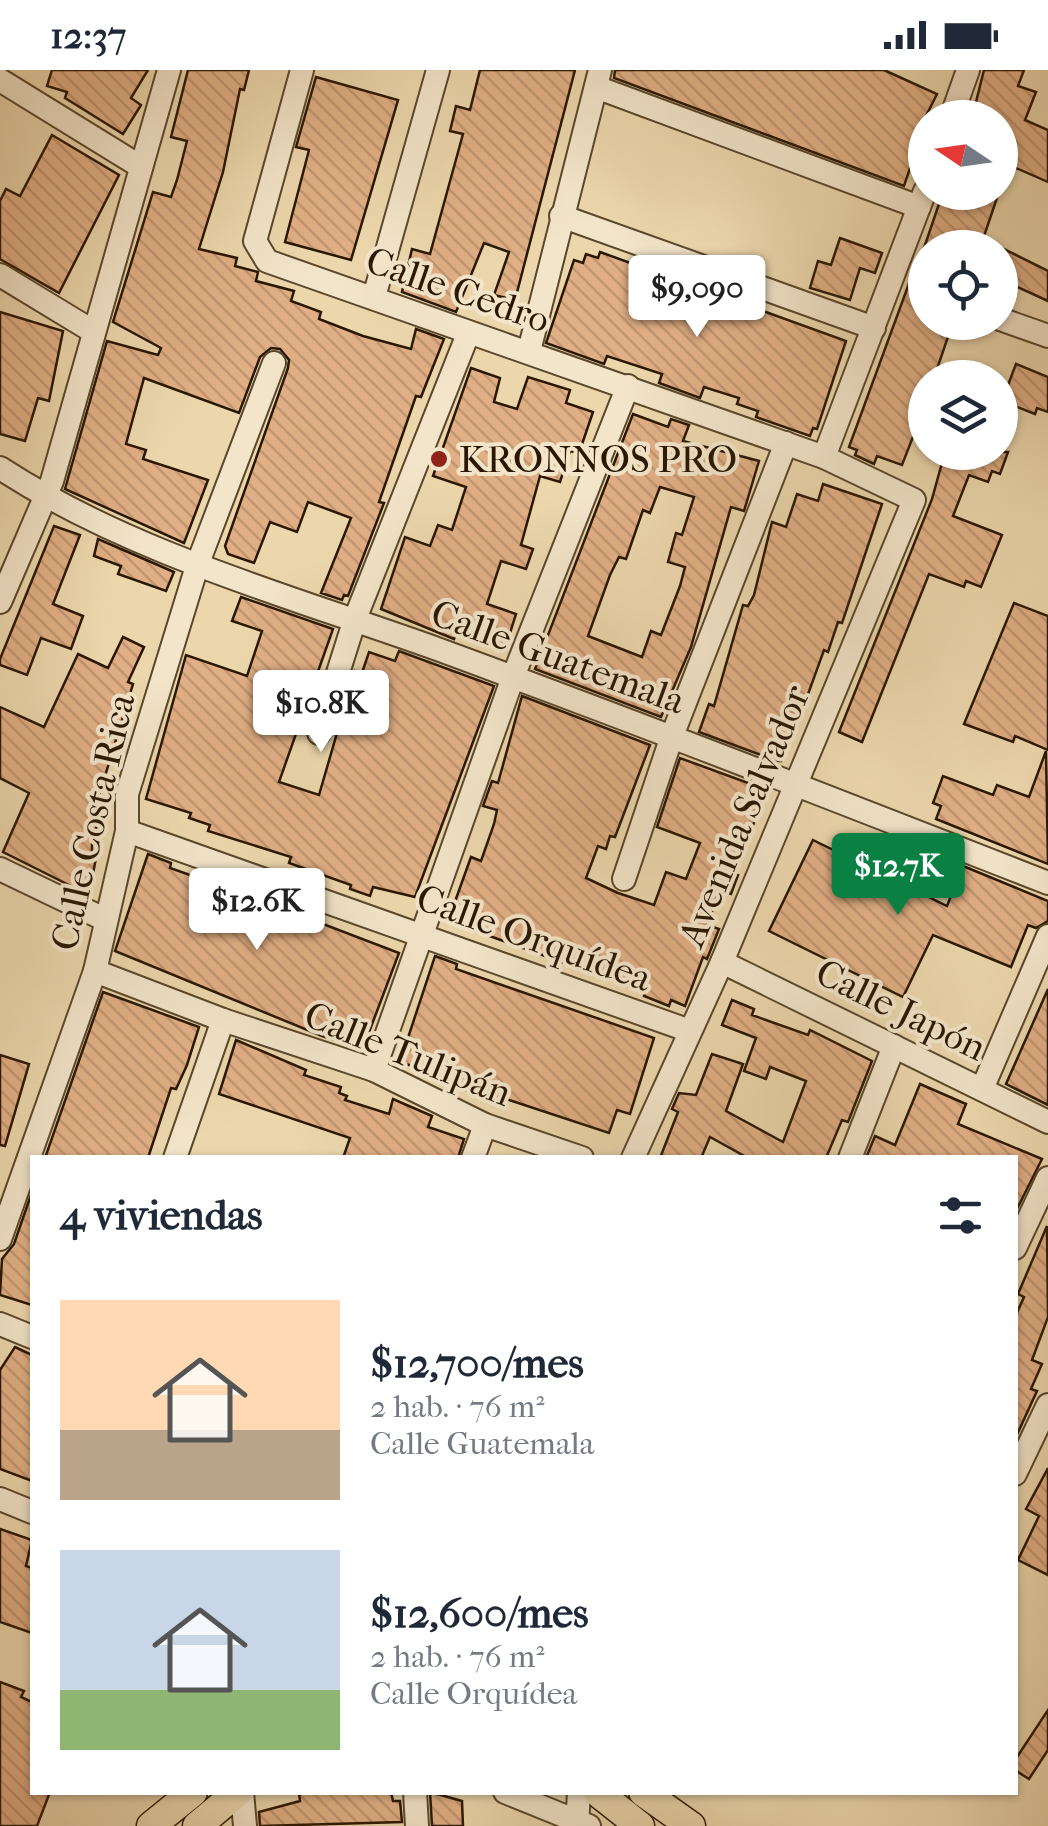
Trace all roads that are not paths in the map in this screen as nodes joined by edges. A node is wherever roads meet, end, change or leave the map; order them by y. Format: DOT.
graph roads {
  1 [pos="169,70"];
  2 [pos="302,70"];
  3 [pos="438,70"];
  4 [pos="966,71"];
  5 [pos="598,78"];
  6 [pos="0,80"];
  7 [pos="957,100"];
  8 [pos="141,167"];
  9 [pos="908,195"];
  10 [pos="918,210"];
  11 [pos="562,216"];
  12 [pos="0,276"];
  13 [pos="374,297"];
  14 [pos="1018,325"];
  15 [pos="874,328"];
  16 [pos="94,332"];
  17 [pos="468,334"];
  18 [pos="1048,336"];
  19 [pos="529,351"];
  20 [pos="274,363"];
  21 [pos="628,386"];
  22 [pos="786,443"];
  23 [pos="824,457"];
  24 [pos="0,468"];
  25 [pos="44,497"];
  26 [pos="914,500"];
  27 [pos="198,563"];
  28 [pos="0,602"];
  29 [pos="355,620"];
  30 [pos="514,677"];
  31 [pos="319,733"];
  32 [pos="672,736"];
  33 [pos="795,784"];
  34 [pos="127,831"];
  35 [pos="0,869"];
  36 [pos="624,879"];
  37 [pos="1048,882"];
  38 [pos="104,919"];
  39 [pos="420,934"];
  40 [pos="1048,936"];
  41 [pos="722,962"];
  42 [pos="95,971"];
  43 [pos="223,1020"];
  44 [pos="690,1032"];
  45 [pos="894,1046"];
  46 [pos="374,1070"];
  47 [pos="982,1089"];
  48 [pos="1048,1122"];
  49 [pos="485,1125"];
  50 [pos="176,1155"];
  51 [pos="474,1155"];
  52 [pos="573,1155"];
  53 [pos="634,1155"];
  54 [pos="851,1155"];
  55 [pos="1048,1178"];
  56 [pos="0,1239"];
  57 [pos="1018,1242"];
  58 [pos="2,1332"];
  59 [pos="30,1337"];
  60 [pos="1048,1405"];
  61 [pos="1018,1468"];
  62 [pos="0,1498"];
  63 [pos="30,1511"];
  64 [pos="189,1795"];
  65 [pos="236,1795"];
  66 [pos="240,1795"];
  67 [pos="415,1795"];
  68 [pos="512,1795"];
  69 [pos="578,1795"];
  70 [pos="601,1795"];
  71 [pos="647,1795"];
  72 [pos="577,1825"];
  73 [pos="151,1826"];
  74 [pos="197,1826"];
  75 [pos="245,1826"];
  76 [pos="417,1826"];
  77 [pos="589,1826"];
  78 [pos="640,1826"];
  79 [pos="691,1826"];
  1 -- 8 [label="street"];
  2 -- 13 [label="street, Calle Cedro"];
  3 -- 13 [label="street"];
  4 -- 7 [label="street"];
  5 -- 9 [label="street"];
  5 -- 11 [label="street"];
  6 -- 8 [label="street"];
  8 -- 16 [label="street"];
  10 -- 15 [label="street"];
  11 -- 15 [label="street"];
  11 -- 19 [label="street"];
  12 -- 16 [label="street"];
  13 -- 17 [label="street, Calle Cedro"];
  14 -- 18 [label="street"];
  15 -- 23 [label="street"];
  16 -- 25 [label="street"];
  17 -- 19 [label="street, Calle Cedro"];
  17 -- 29 [label="street"];
  19 -- 21 [label="street, Calle Cedro"];
  20 -- 27 [label="street, Calle Costa Rica"];
  21 -- 22 [label="street, Calle Cedro"];
  21 -- 30 [label="street"];
  22 -- 23 [label="street, Calle Cedro"];
  22 -- 32 [label="street"];
  23 -- 26 [label="street, Calle Cedro"];
  24 -- 25 [label="street, Calle Guatemala"];
  25 -- 27 [label="street, Calle Guatemala"];
  25 -- 28 [label="street"];
  26 -- 33 [label="street, Avenida Salvador"];
  27 -- 29 [label="street, Calle Guatemala"];
  27 -- 34 [label="street, Calle Costa Rica"];
  29 -- 30 [label="street, Calle Guatemala"];
  29 -- 31 [label="street"];
  30 -- 32 [label="street, Calle Guatemala"];
  30 -- 39 [label="street"];
  32 -- 33 [label="street, Calle Guatemala"];
  32 -- 36 [label="street"];
  33 -- 37 [label="street, Calle Guatemala"];
  33 -- 41 [label="street, Avenida Salvador"];
  34 -- 38 [label="street, Calle Costa Rica"];
  34 -- 39 [label="street, Calle Orquídea"];
  35 -- 38 [label="street"];
  38 -- 42 [label="street, Calle Costa Rica"];
  39 -- 44 [label="street, Calle Orquídea"];
  39 -- 46 [label="street"];
  40 -- 47 [label="street"];
  41 -- 44 [label="street, Avenida Salvador"];
  41 -- 45 [label="street, Calle Japón"];
  42 -- 43 [label="street, Calle Tulipán"];
  42 -- 56 [label="street, Calle Costa Rica"];
  43 -- 46 [label="street, Calle Tulipán"];
  43 -- 50 [label="street"];
  44 -- 53 [label="street, Avenida Salvador"];
  45 -- 47 [label="street, Calle Japón"];
  45 -- 54 [label="street"];
  46 -- 49 [label="street, Calle Tulipán"];
  47 -- 48 [label="street, Calle Japón"];
  49 -- 51 [label="street"];
  49 -- 52 [label="street, Calle Tulipán"];
  55 -- 57 [label="street"];
  58 -- 59 [label="street"];
  60 -- 61 [label="street"];
  62 -- 63 [label="street"];
  64 -- 73 [label="main road"];
  65 -- 74 [label="main road"];
  66 -- 75 [label="street"];
  67 -- 76 [label="street"];
  68 -- 72 [label="street"];
  69 -- 72 [label="street"];
  70 -- 78 [label="main road"];
  71 -- 79 [label="main road"];
  72 -- 77 [label="street"];
}
